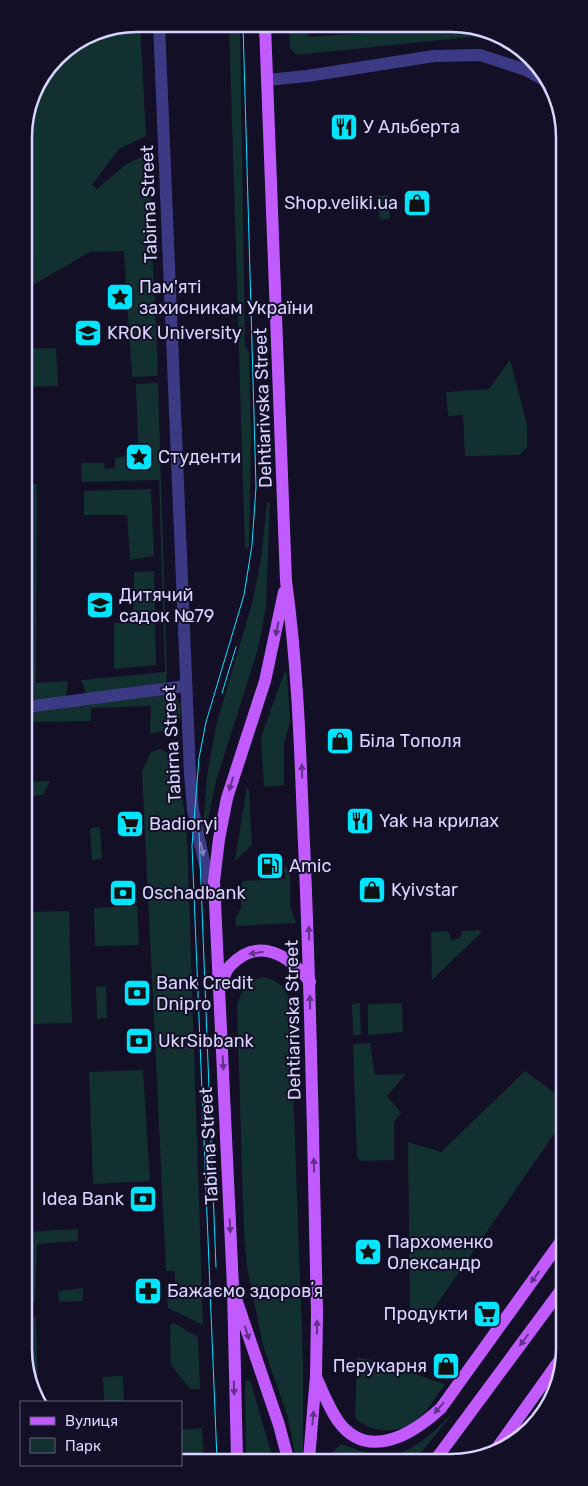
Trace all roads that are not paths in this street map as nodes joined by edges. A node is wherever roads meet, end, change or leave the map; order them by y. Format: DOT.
graph roads {
  1 [pos="159,32"];
  2 [pos="265,32"];
  3 [pos="535,75"];
  4 [pos="267,80"];
  5 [pos="286,581"];
  6 [pos="186,686"];
  7 [pos="33,706"];
  8 [pos="215,910"];
  9 [pos="310,982"];
  10 [pos="219,988"];
  11 [pos="555,1249"];
  12 [pos="233,1287"];
  13 [pos="555,1298"];
  14 [pos="554,1368"];
  15 [pos="316,1376"];
  16 [pos="504,1439"];
  17 [pos="237,1454"];
  18 [pos="287,1454"];
  19 [pos="309,1454"];
  20 [pos="440,1454"];
  1 -- 6 [label="street, Tabirna Street"];
  2 -- 4 [label="main road, Dehtiarivska Street"];
  3 -- 4 [label="street"];
  4 -- 5 [label="main road, Dehtiarivska Street"];
  5 -- 8 [label="main road, Dehtiarivska Street, one-way"];
  9 -- 5 [label="main road, Dehtiarivska Street, one-way"];
  6 -- 7 [label="street"];
  6 -- 8 [label="street, Tabirna Street, one-way"];
  8 -- 10 [label="main road, Tabirna Street"];
  9 -- 10 [label="main road, one-way"];
  15 -- 9 [label="main road, Dehtiarivska Street, one-way"];
  10 -- 12 [label="main road, Tabirna Street, one-way"];
  11 -- 15 [label="main road, one-way"];
  12 -- 17 [label="main road, Tabirna Street, one-way"];
  12 -- 18 [label="main road, one-way"];
  13 -- 20 [label="main road, one-way"];
  14 -- 16 [label="main road"];
  19 -- 15 [label="main road, Dehtiarivska Street, one-way"];
}
